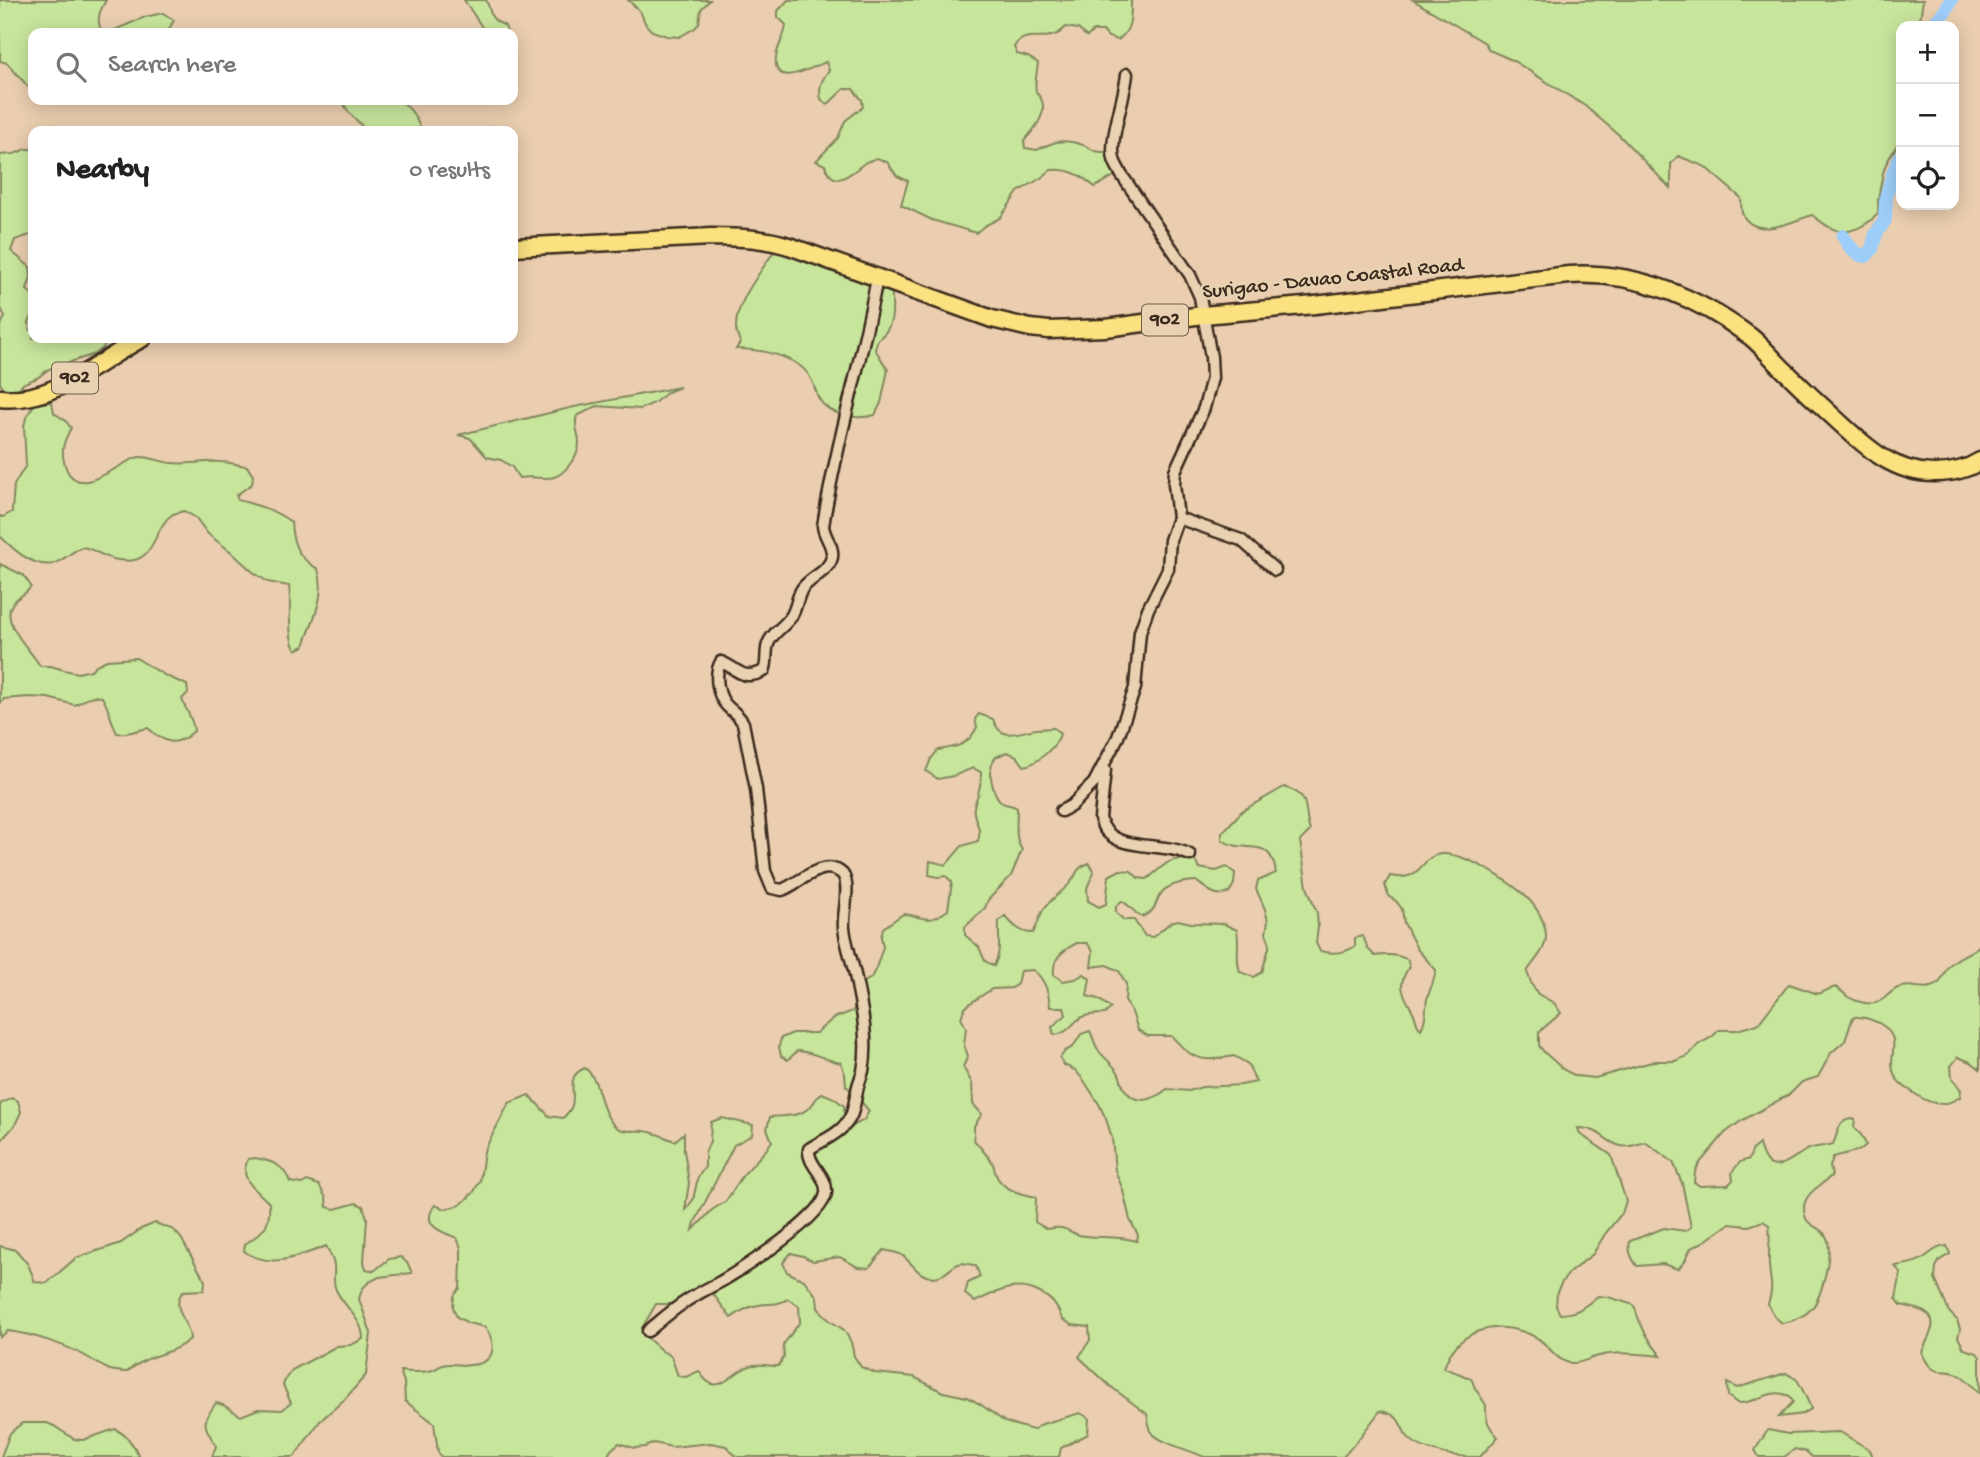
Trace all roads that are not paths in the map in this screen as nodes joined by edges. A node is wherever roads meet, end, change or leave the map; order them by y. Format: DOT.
graph roads {
  1 [pos="1127,74"];
  2 [pos="518,247"];
  3 [pos="877,278"];
  4 [pos="1203,315"];
  5 [pos="134,343"];
  6 [pos="0,398"];
  7 [pos="1980,461"];
  8 [pos="1178,518"];
  9 [pos="1275,570"];
  10 [pos="1106,762"];
  11 [pos="1061,811"];
  12 [pos="1190,855"];
  13 [pos="648,1331"];
  1 -- 4 [label="street"];
  2 -- 3 [label="highway, Surigao - Davao Coastal Road / 902"];
  3 -- 4 [label="highway, Surigao - Davao Coastal Road / 902"];
  3 -- 13 [label="street"];
  4 -- 7 [label="highway, Surigao - Davao Coastal Road / 902"];
  4 -- 8 [label="street"];
  5 -- 6 [label="highway, 902"];
  8 -- 9 [label="street"];
  8 -- 10 [label="street"];
  10 -- 11 [label="street"];
  10 -- 12 [label="street"];
}
